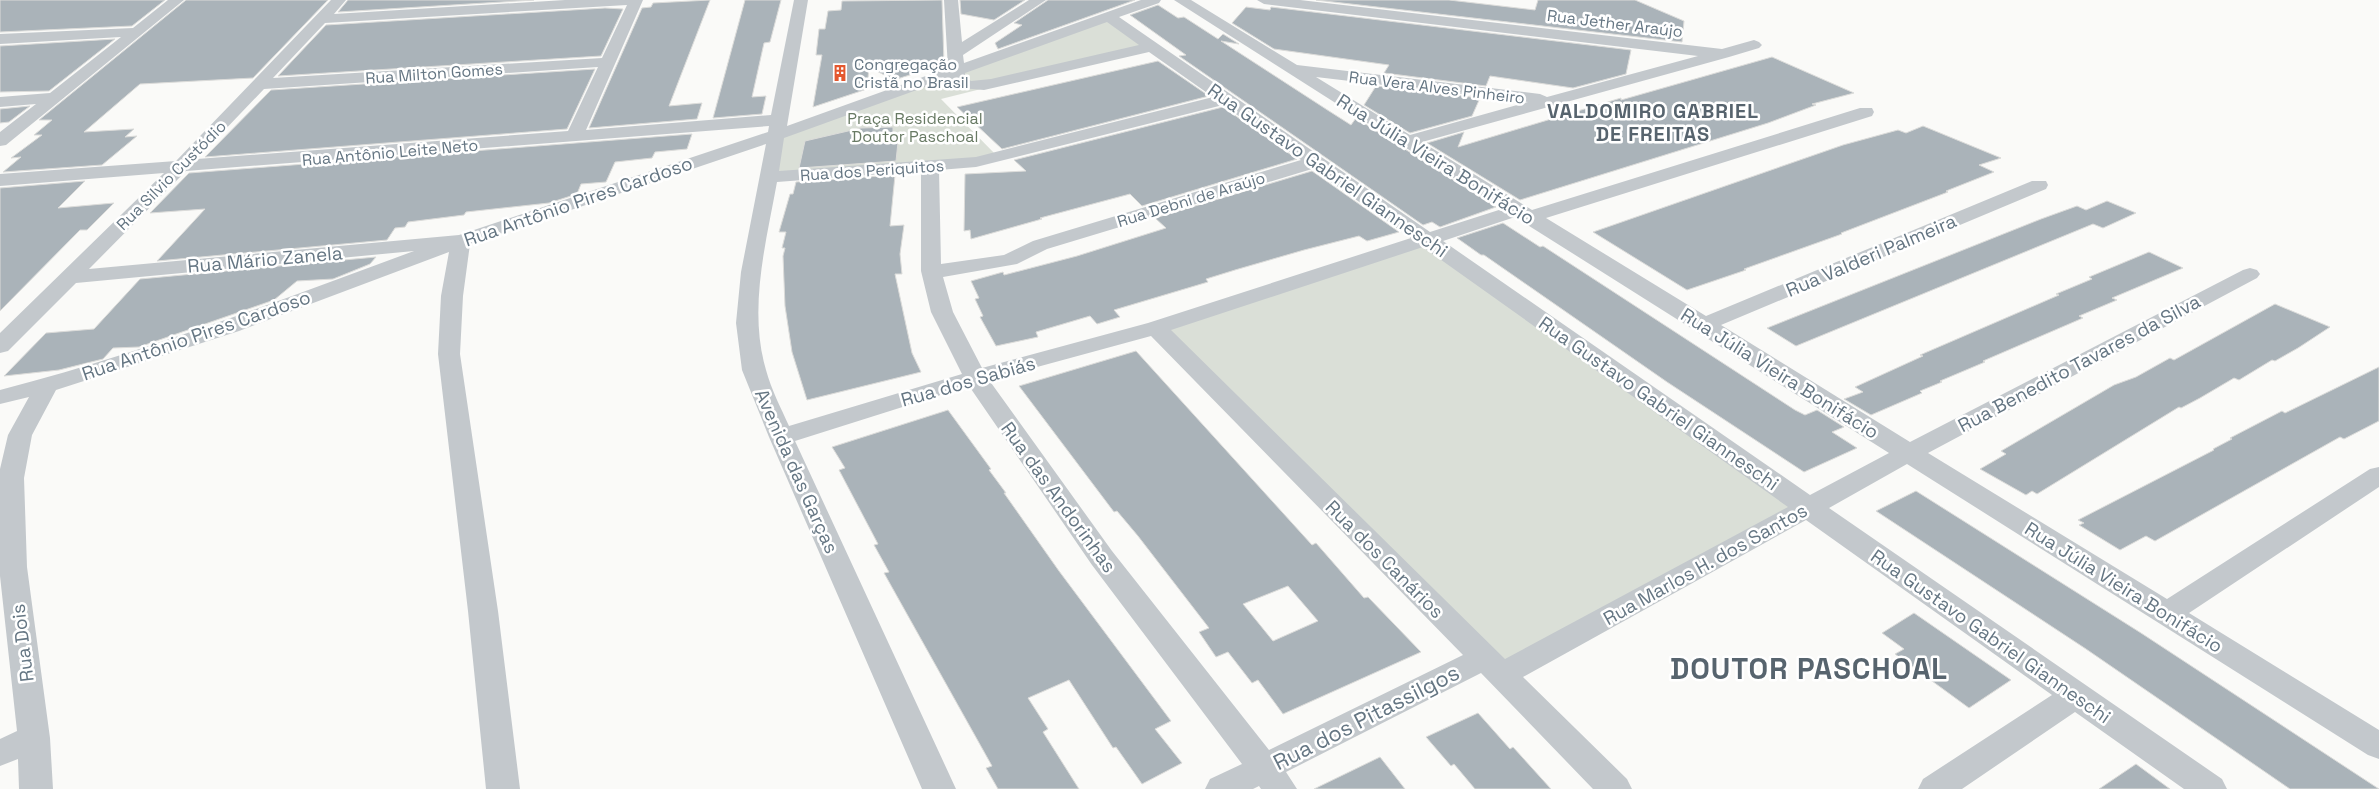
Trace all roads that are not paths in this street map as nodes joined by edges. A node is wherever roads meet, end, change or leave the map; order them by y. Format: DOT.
graph roads {
  1 [pos="177,0"];
  2 [pos="339,0"];
  3 [pos="636,0"];
  4 [pos="801,0"];
  5 [pos="951,0"];
  6 [pos="1039,0"];
  7 [pos="1154,0"];
  8 [pos="1181,0"];
  9 [pos="1264,0"];
  10 [pos="1109,17"];
  11 [pos="320,19"];
  12 [pos="138,32"];
  13 [pos="0,39"];
  14 [pos="1754,46"];
  15 [pos="1152,47"];
  16 [pos="1724,54"];
  17 [pos="607,62"];
  18 [pos="956,62"];
  19 [pos="1291,69"];
  20 [pos="260,84"];
  21 [pos="54,98"];
  22 [pos="1226,99"];
  23 [pos="1552,101"];
  24 [pos="0,102"];
  25 [pos="1866,112"];
  26 [pos="778,128"];
  27 [pos="574,137"];
  28 [pos="0,141"];
  29 [pos="1407,141"];
  30 [pos="1315,162"];
  31 [pos="930,167"];
  32 [pos="179,168"];
  33 [pos="768,176"];
  34 [pos="0,180"];
  35 [pos="2039,185"];
  36 [pos="1524,214"];
  37 [pos="1426,239"];
  38 [pos="460,241"];
  39 [pos="931,271"];
  40 [pos="2250,274"];
  41 [pos="69,277"];
  42 [pos="1703,325"];
  43 [pos="1156,328"];
  44 [pos="0,346"];
  45 [pos="975,377"];
  46 [pos="47,385"];
  47 [pos="0,397"];
  48 [pos="781,437"];
  49 [pos="1908,453"];
  50 [pos="2379,475"];
  51 [pos="1808,508"];
  52 [pos="2167,613"];
  53 [pos="1493,666"];
  54 [pos="2076,695"];
  55 [pos="34,738"];
  56 [pos="2379,746"];
  57 [pos="0,753"];
  58 [pos="1272,778"];
  59 [pos="36,789"];
  60 [pos="503,789"];
  61 [pos="938,789"];
  62 [pos="1222,789"];
  63 [pos="1615,789"];
  64 [pos="1935,789"];
  65 [pos="2210,789"];
  1 -- 12 [label="street"];
  2 -- 11 [label="street, Rua Silvio Custódio"];
  3 -- 11 [label="street"];
  3 -- 17 [label="street"];
  4 -- 26 [label="street, Avenida das Garças"];
  5 -- 18 [label="street"];
  6 -- 18 [label="street"];
  7 -- 10 [label="street, Rua Antônio Pires Cardoso"];
  8 -- 19 [label="street, Rua Júlia Vieira Bonifácio"];
  9 -- 16 [label="street, Rua Jether Araújo"];
  10 -- 15 [label="street, Rua Gustavo Gabriel Gianneschi"];
  10 -- 18 [label="street, Rua Antônio Pires Cardoso"];
  11 -- 20 [label="street, Rua Silvio Custódio"];
  12 -- 13 [label="street"];
  12 -- 21 [label="street"];
  14 -- 16 [label="street"];
  15 -- 18 [label="street"];
  15 -- 22 [label="street, Rua Gustavo Gabriel Gianneschi"];
  16 -- 23 [label="street"];
  17 -- 20 [label="street, Rua Milton Gomes"];
  17 -- 27 [label="street"];
  18 -- 26 [label="street, Rua Antônio Pires Cardoso"];
  19 -- 23 [label="street, Rua Vera Alves Pinheiro"];
  19 -- 29 [label="street, Rua Júlia Vieira Bonifácio"];
  20 -- 32 [label="street, Rua Silvio Custódio"];
  21 -- 24 [label="street"];
  21 -- 28 [label="street"];
  22 -- 30 [label="street, Rua Gustavo Gabriel Gianneschi"];
  22 -- 31 [label="street, Rua dos Periquitos"];
  23 -- 29 [label="street"];
  25 -- 36 [label="street, Rua dos Sabiás"];
  26 -- 27 [label="street, Rua Antônio Leite Neto"];
  26 -- 33 [label="street, Avenida das Garças"];
  26 -- 38 [label="street, Rua Antônio Pires Cardoso"];
  27 -- 32 [label="street, Rua Antônio Leite Neto"];
  29 -- 36 [label="street, Rua Júlia Vieira Bonifácio"];
  30 -- 37 [label="street, Rua Gustavo Gabriel Gianneschi"];
  30 -- 39 [label="street, Rua Debni de Araújo"];
  31 -- 33 [label="street, Rua dos Periquitos"];
  31 -- 39 [label="street, Rua das Andorinhas"];
  32 -- 34 [label="street, Rua Antônio Leite Neto"];
  32 -- 41 [label="street, Rua Silvio Custódio"];
  33 -- 48 [label="street, Avenida das Garças"];
  35 -- 42 [label="street, Rua Valderi Palmeira"];
  36 -- 37 [label="street, Rua dos Sabiás"];
  36 -- 42 [label="street, Rua Júlia Vieira Bonifácio"];
  37 -- 43 [label="street, Rua dos Sabiás"];
  37 -- 51 [label="street, Rua Gustavo Gabriel Gianneschi"];
  38 -- 41 [label="street, Rua Mário Zanela"];
  38 -- 46 [label="street, Rua Antônio Pires Cardoso"];
  38 -- 60 [label="street"];
  39 -- 45 [label="street, Rua das Andorinhas"];
  40 -- 49 [label="street, Rua Benedito Tavares da Silva"];
  41 -- 44 [label="street, Rua Silvio Custódio"];
  42 -- 49 [label="street, Rua Júlia Vieira Bonifácio"];
  43 -- 45 [label="street, Rua dos Sabiás"];
  43 -- 53 [label="street, Rua dos Canários"];
  45 -- 48 [label="street, Rua dos Sabiás"];
  45 -- 58 [label="street, Rua das Andorinhas"];
  46 -- 47 [label="street, Rua Antônio Pires Cardoso"];
  46 -- 55 [label="street, Rua Dois"];
  48 -- 61 [label="street, Avenida das Garças"];
  49 -- 51 [label="street, Rua Marlos H. dos Santos"];
  49 -- 52 [label="street, Rua Júlia Vieira Bonifácio"];
  50 -- 52 [label="street"];
  51 -- 53 [label="street, Rua Marlos H. dos Santos"];
  51 -- 54 [label="street, Rua Gustavo Gabriel Gianneschi"];
  52 -- 56 [label="street, Rua Júlia Vieira Bonifácio"];
  53 -- 58 [label="street, Rua dos Pitassilgos"];
  53 -- 63 [label="street, Rua dos Canários"];
  54 -- 64 [label="street"];
  54 -- 65 [label="street, Rua Gustavo Gabriel Gianneschi"];
  55 -- 57 [label="street"];
  55 -- 59 [label="street, Rua Dois"];
  58 -- 62 [label="street, Rua dos Pitassilgos"];
}
